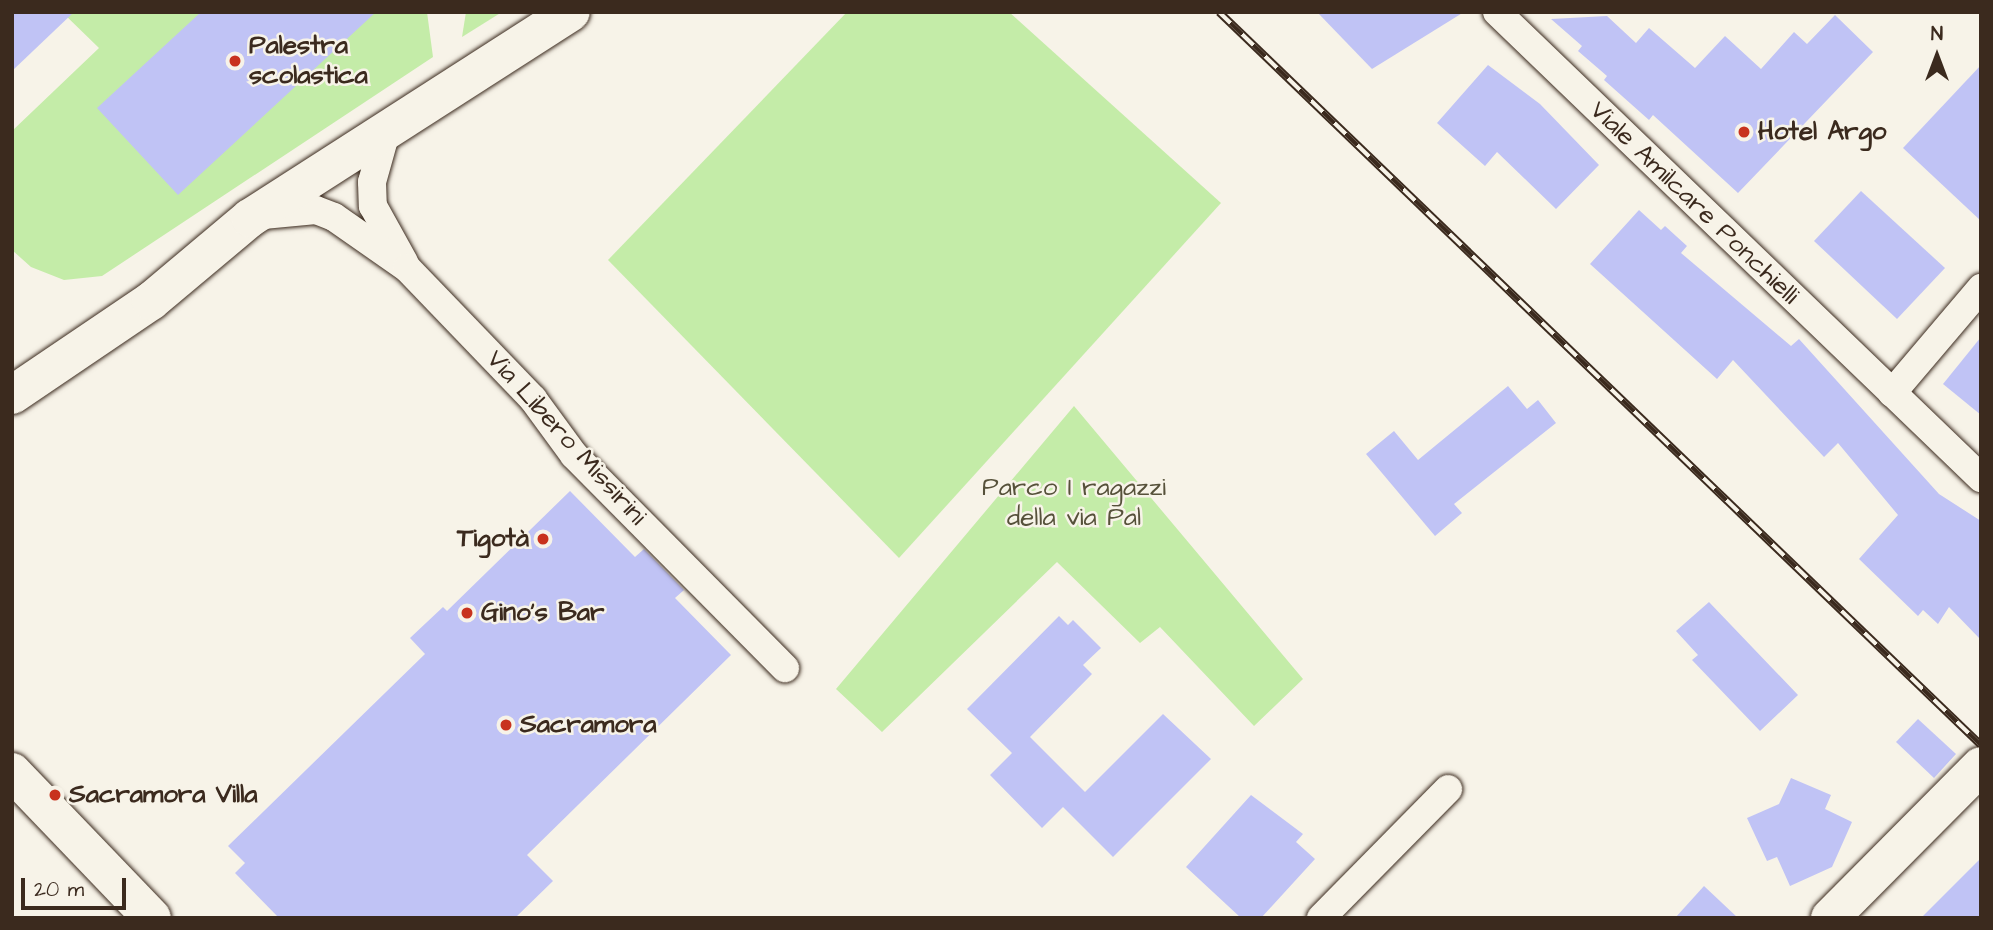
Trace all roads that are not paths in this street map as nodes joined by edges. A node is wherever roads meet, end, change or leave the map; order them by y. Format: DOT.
graph roads {
  1 [pos="571,12"];
  2 [pos="1497,12"];
  3 [pos="386,132"];
  4 [pos="250,218"];
  5 [pos="188,268"];
  6 [pos="407,268"];
  7 [pos="1981,288"];
  8 [pos="12,373"];
  9 [pos="1892,393"];
  10 [pos="12,395"];
  11 [pos="1981,478"];
  12 [pos="785,668"];
  13 [pos="1981,766"];
  14 [pos="12,772"];
  15 [pos="1448,789"];
  16 [pos="152,918"];
  17 [pos="1321,918"];
  18 [pos="1830,918"];
  1 -- 3 [label="street, Via Libero Missirini"];
  2 -- 9 [label="street, Viale Amilcare Ponchielli"];
  3 -- 4 [label="street, Via Libero Missirini"];
  3 -- 6 [label="street, Via Libero Missirini"];
  4 -- 5 [label="street, Via Libero Missirini"];
  4 -- 6 [label="street, Via Libero Missirini"];
  5 -- 8 [label="street, Via Libero Missirini"];
  5 -- 10 [label="street, Via Libero Missirini"];
  6 -- 12 [label="street, Via Libero Missirini"];
  7 -- 9 [label="street"];
  9 -- 11 [label="street, Viale Amilcare Ponchielli"];
  13 -- 18 [label="street"];
  14 -- 16 [label="street"];
  15 -- 17 [label="street"];
}
